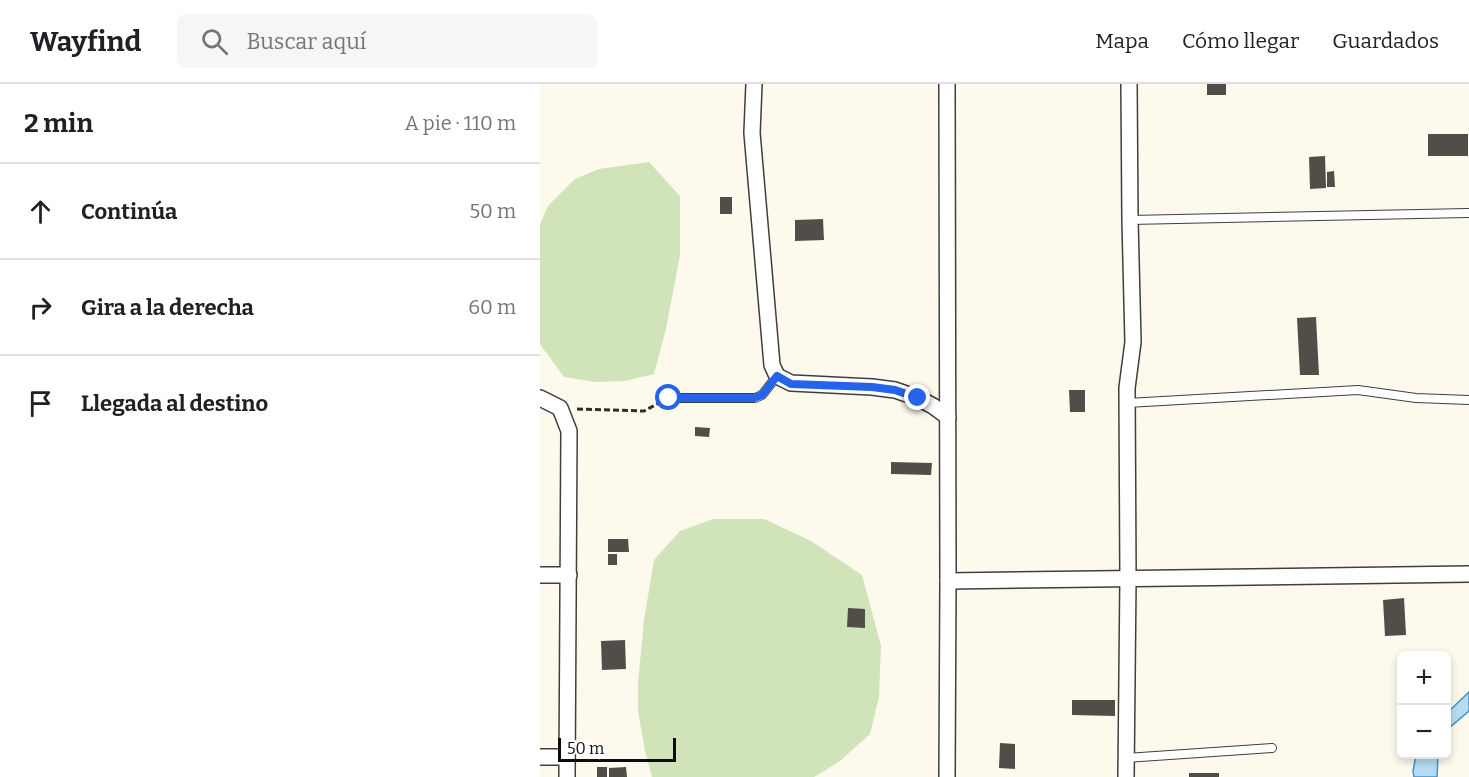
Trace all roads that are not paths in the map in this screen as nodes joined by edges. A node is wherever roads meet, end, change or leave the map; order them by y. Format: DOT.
graph roads {
  1 [pos="754,84"];
  2 [pos="947,84"];
  3 [pos="1130,84"];
  4 [pos="1468,213"];
  5 [pos="1130,220"];
  6 [pos="777,376"];
  7 [pos="540,398"];
  8 [pos="669,398"];
  9 [pos="1469,400"];
  10 [pos="1127,403"];
  11 [pos="948,417"];
  12 [pos="1469,574"];
  13 [pos="540,575"];
  14 [pos="568,575"];
  15 [pos="1128,578"];
  16 [pos="948,582"];
  17 [pos="1272,748"];
  18 [pos="540,757"];
  19 [pos="567,757"];
  20 [pos="1126,758"];
  21 [pos="567,777"];
  22 [pos="946,777"];
  23 [pos="1126,777"];
  1 -- 6 [label="street"];
  2 -- 11 [label="street"];
  3 -- 5 [label="street"];
  4 -- 5 [label="lane"];
  5 -- 10 [label="street"];
  6 -- 8 [label="lane"];
  6 -- 11 [label="street"];
  7 -- 14 [label="street"];
  9 -- 10 [label="lane"];
  10 -- 15 [label="street"];
  11 -- 16 [label="street"];
  12 -- 15 [label="street"];
  13 -- 14 [label="street"];
  14 -- 19 [label="street"];
  15 -- 16 [label="street"];
  15 -- 20 [label="street"];
  16 -- 22 [label="street"];
  17 -- 20 [label="lane"];
  18 -- 19 [label="street"];
  19 -- 21 [label="street"];
  20 -- 23 [label="street"];
}
